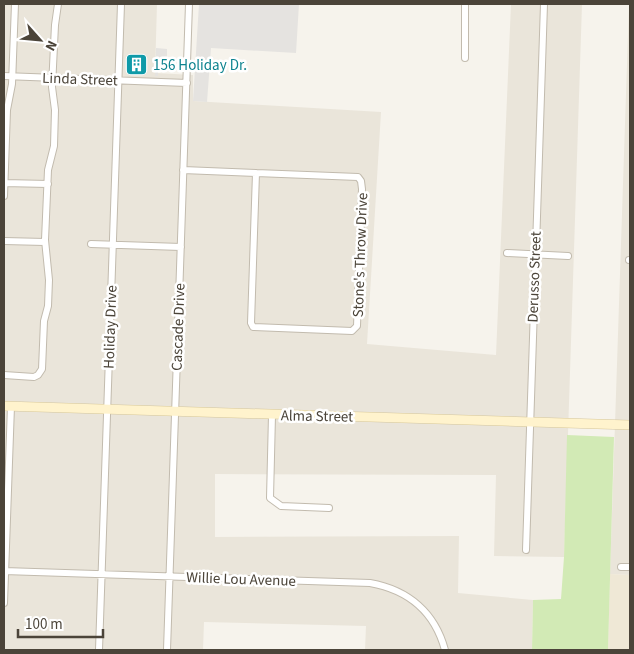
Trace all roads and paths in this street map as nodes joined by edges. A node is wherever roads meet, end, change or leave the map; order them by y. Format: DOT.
graph roads {
  1 [pos="15,4"];
  2 [pos="58,4"];
  3 [pos="122,4"];
  4 [pos="189,4"];
  5 [pos="465,4"];
  6 [pos="544,4"];
  7 [pos="465,58"];
  8 [pos="4,76"];
  9 [pos="13,76"];
  10 [pos="52,78"];
  11 [pos="119,80"];
  12 [pos="186,83"];
  13 [pos="184,170"];
  14 [pos="256,173"];
  15 [pos="4,183"];
  16 [pos="48,184"];
  17 [pos="4,196"];
  18 [pos="4,241"];
  19 [pos="45,242"];
  20 [pos="91,244"];
  21 [pos="113,245"];
  22 [pos="181,247"];
  23 [pos="507,253"];
  24 [pos="535,254"];
  25 [pos="568,256"];
  26 [pos="4,375"];
  27 [pos="7,406"];
  28 [pos="107,409"];
  29 [pos="175,412"];
  30 [pos="272,415"];
  31 [pos="530,422"];
  32 [pos="630,425"];
  33 [pos="329,508"];
  34 [pos="526,550"];
  35 [pos="621,567"];
  36 [pos="630,567"];
  37 [pos="4,571"];
  38 [pos="102,574"];
  39 [pos="169,576"];
  40 [pos="4,603"];
  41 [pos="99,650"];
  42 [pos="167,650"];
  43 [pos="445,650"];
  1 -- 9 [label="street"];
  2 -- 10 [label="street"];
  3 -- 11 [label="street, Holiday Drive"];
  4 -- 12 [label="street, Cascade Drive"];
  5 -- 7 [label="street"];
  6 -- 24 [label="street, Derusso Street"];
  8 -- 9 [label="street, Linda Street"];
  9 -- 10 [label="street, Linda Street"];
  9 -- 15 [label="street"];
  10 -- 11 [label="street, Linda Street"];
  10 -- 16 [label="street"];
  11 -- 12 [label="street, Linda Street"];
  11 -- 21 [label="street, Holiday Drive"];
  12 -- 13 [label="street, Cascade Drive"];
  13 -- 14 [label="street, Stone's Throw Drive"];
  13 -- 22 [label="street, Cascade Drive"];
  14 -- 14 [label="street, Stone's Throw Drive"];
  15 -- 16 [label="street"];
  15 -- 17 [label="street"];
  16 -- 19 [label="street"];
  18 -- 19 [label="street"];
  19 -- 26 [label="street"];
  20 -- 21 [label="street"];
  21 -- 22 [label="street"];
  21 -- 28 [label="street, Holiday Drive"];
  22 -- 29 [label="street, Cascade Drive"];
  23 -- 24 [label="street"];
  24 -- 25 [label="street"];
  24 -- 31 [label="street, Derusso Street"];
  27 -- 28 [label="street, Alma Street"];
  27 -- 37 [label="street"];
  28 -- 29 [label="street, Alma Street"];
  28 -- 38 [label="street, Holiday Drive"];
  29 -- 30 [label="street, Alma Street"];
  29 -- 39 [label="street, Cascade Drive"];
  30 -- 31 [label="street, Alma Street"];
  30 -- 33 [label="street"];
  31 -- 32 [label="street, Alma Street"];
  31 -- 34 [label="street, Derusso Street"];
  35 -- 36 [label="street"];
  37 -- 38 [label="street, Willie Lou Avenue"];
  37 -- 40 [label="street"];
  38 -- 39 [label="street, Willie Lou Avenue"];
  38 -- 41 [label="street, Holiday Drive"];
  39 -- 42 [label="street, Cascade Drive"];
  39 -- 43 [label="street, Willie Lou Avenue"];
}
